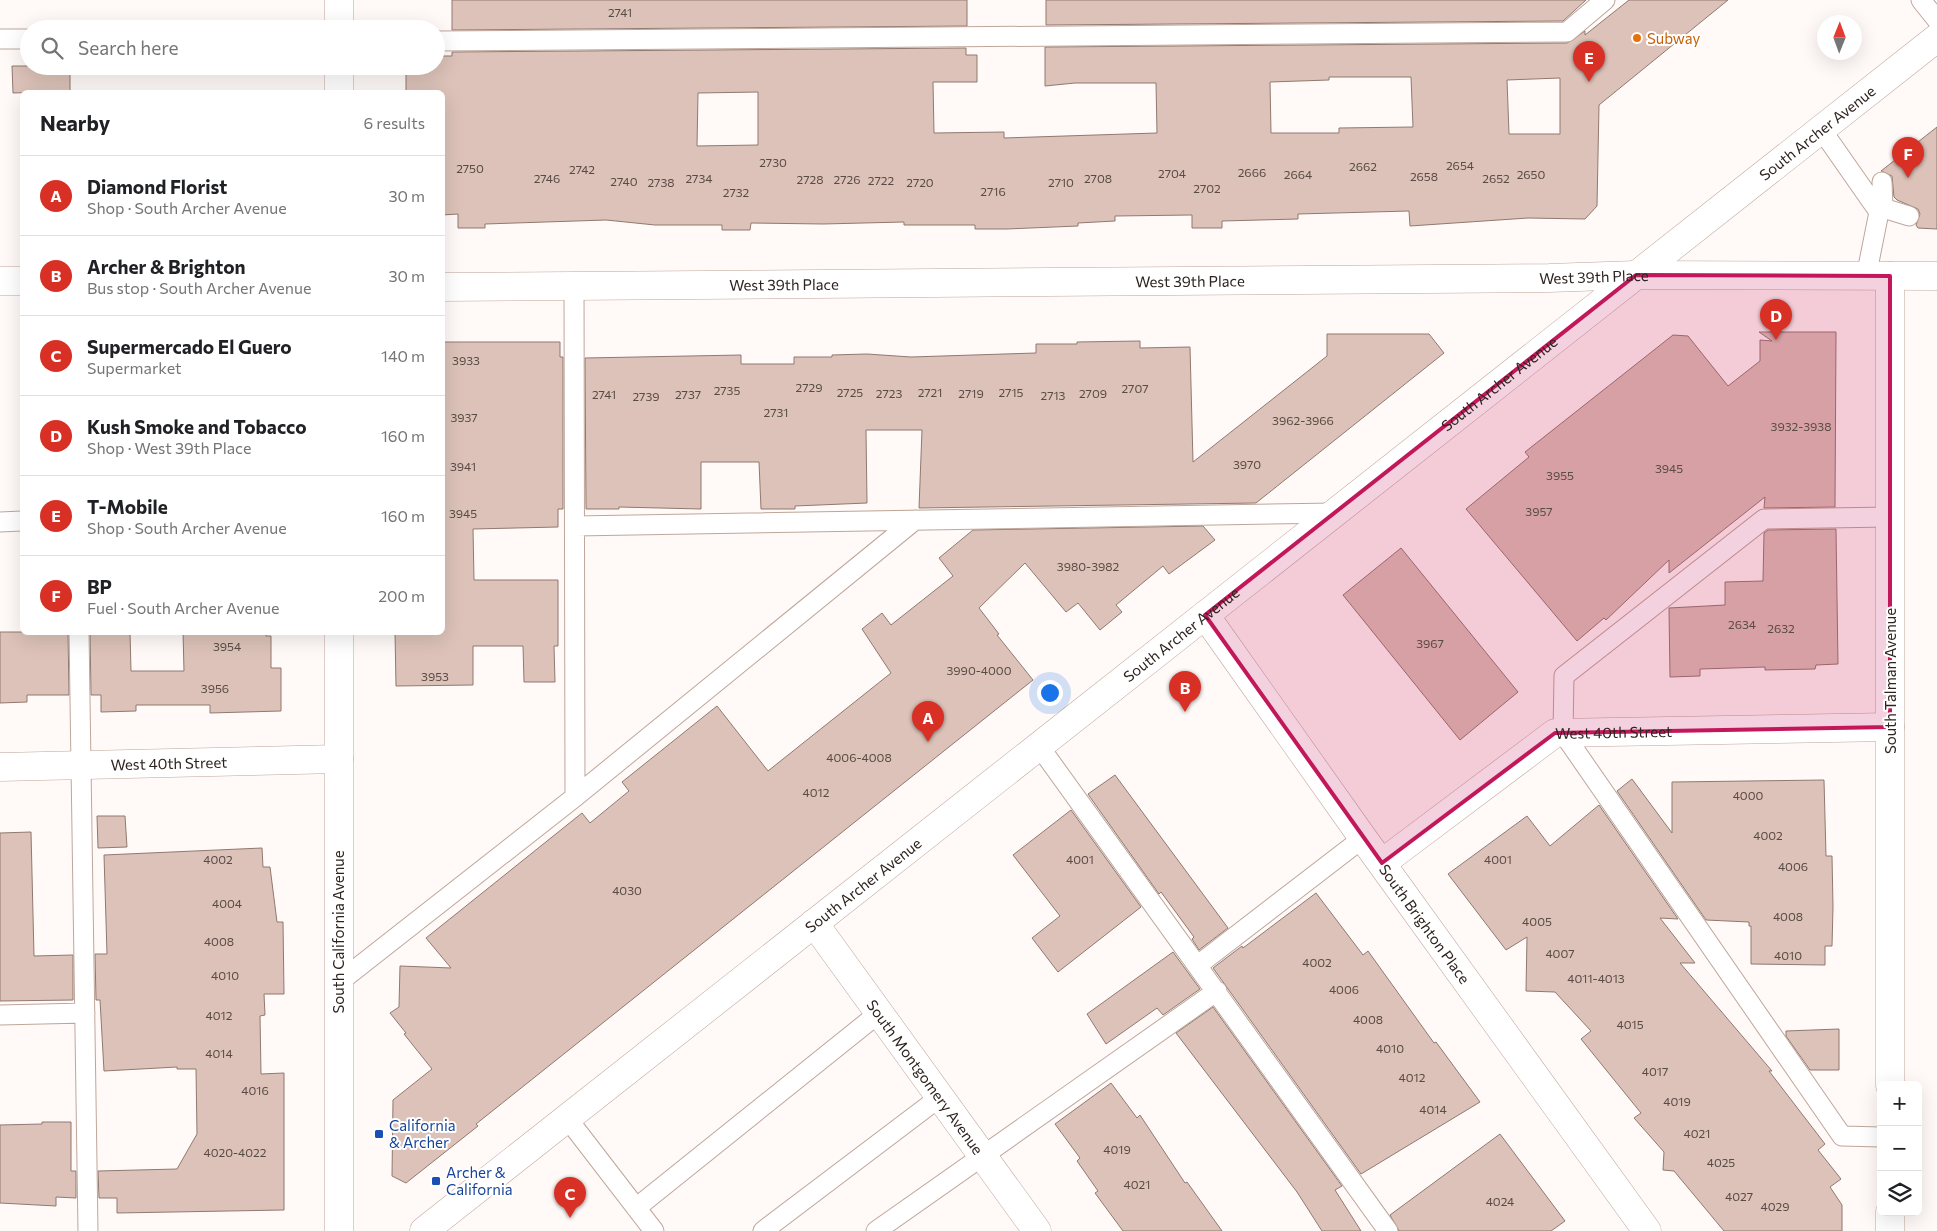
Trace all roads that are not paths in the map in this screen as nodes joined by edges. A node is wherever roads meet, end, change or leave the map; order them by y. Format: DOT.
graph roads {
  1 [pos="339,0"];
  2 [pos="1605,0"];
  3 [pos="1922,0"];
  4 [pos="339,20"];
  5 [pos="1937,20"];
  6 [pos="0,39"];
  7 [pos="20,39"];
  8 [pos="445,41"];
  9 [pos="1934,48"];
  10 [pos="339,75"];
  11 [pos="339,90"];
  12 [pos="1821,129"];
  13 [pos="1882,182"];
  14 [pos="1885,206"];
  15 [pos="1909,216"];
  16 [pos="1636,275"];
  17 [pos="1937,276"];
  18 [pos="1878,277"];
  19 [pos="0,281"];
  20 [pos="20,281"];
  21 [pos="574,286"];
  22 [pos="445,287"];
  23 [pos="1335,513"];
  24 [pos="1890,517"];
  25 [pos="915,520"];
  26 [pos="20,521"];
  27 [pos="0,522"];
  28 [pos="575,526"];
  29 [pos="1205,616"];
  30 [pos="79,635"];
  31 [pos="339,635"];
  32 [pos="1890,727"];
  33 [pos="1563,733"];
  34 [pos="1039,746"];
  35 [pos="339,759"];
  36 [pos="81,765"];
  37 [pos="0,767"];
  38 [pos="576,797"];
  39 [pos="1363,838"];
  40 [pos="1382,863"];
  41 [pos="814,923"];
  42 [pos="1198,965"];
  43 [pos="338,983"];
  44 [pos="1217,991"];
  45 [pos="85,1013"];
  46 [pos="879,1013"];
  47 [pos="0,1015"];
  48 [pos="1890,1081"];
  49 [pos="940,1098"];
  50 [pos="566,1118"];
  51 [pos="1877,1137"];
  52 [pos="982,1156"];
  53 [pos="636,1208"];
  54 [pos="1890,1216"];
  55 [pos="88,1231"];
  56 [pos="339,1231"];
  57 [pos="424,1231"];
  58 [pos="654,1231"];
  59 [pos="763,1231"];
  60 [pos="876,1231"];
  61 [pos="1037,1231"];
  62 [pos="1388,1231"];
  63 [pos="1647,1231"];
  64 [pos="1890,1231"];
  1 -- 4 [label="street"];
  2 -- 8 [label="lane"];
  3 -- 5 [label="lane"];
  6 -- 7 [label="lane"];
  9 -- 12 [label="street, South Archer Avenue"];
  10 -- 11 [label="street"];
  12 -- 14 [label="lane"];
  12 -- 16 [label="street, South Archer Avenue"];
  13 -- 14 [label="lane"];
  14 -- 15 [label="lane"];
  14 -- 18 [label="lane"];
  16 -- 18 [label="street, West 39th Place"];
  16 -- 21 [label="street, West 39th Place"];
  16 -- 23 [label="street, South Archer Avenue"];
  17 -- 18 [label="street, West 39th Place"];
  18 -- 24 [label="street, South Talman Avenue"];
  19 -- 20 [label="street"];
  21 -- 22 [label="street, West 39th Place"];
  21 -- 28 [label="lane"];
  23 -- 25 [label="lane"];
  23 -- 29 [label="street, South Archer Avenue"];
  24 -- 32 [label="street, South Talman Avenue"];
  24 -- 33 [label="lane"];
  25 -- 28 [label="lane"];
  25 -- 38 [label="lane"];
  26 -- 27 [label="lane"];
  28 -- 38 [label="lane"];
  29 -- 34 [label="street, South Archer Avenue"];
  29 -- 39 [label="street, South Brighton Place"];
  30 -- 36 [label="lane"];
  31 -- 35 [label="street, South California Avenue"];
  32 -- 33 [label="street, West 40th Street"];
  32 -- 48 [label="street, South Talman Avenue"];
  33 -- 40 [label="street, West 40th Street"];
  33 -- 51 [label="lane"];
  34 -- 41 [label="street, South Archer Avenue"];
  34 -- 42 [label="lane"];
  35 -- 36 [label="street, West 40th Street"];
  35 -- 43 [label="street, South California Avenue"];
  36 -- 37 [label="street, West 40th Street"];
  36 -- 45 [label="lane"];
  38 -- 43 [label="lane"];
  39 -- 40 [label="street, South Brighton Place"];
  39 -- 42 [label="lane"];
  40 -- 63 [label="street, South Brighton Place"];
  41 -- 46 [label="street, South Montgomery Avenue"];
  41 -- 50 [label="street, South Archer Avenue"];
  42 -- 44 [label="lane"];
  43 -- 56 [label="street, South California Avenue"];
  44 -- 52 [label="lane"];
  44 -- 62 [label="lane"];
  45 -- 47 [label="lane"];
  45 -- 55 [label="lane"];
  46 -- 49 [label="street, South Montgomery Avenue"];
  46 -- 53 [label="lane"];
  49 -- 52 [label="street, South Montgomery Avenue"];
  49 -- 59 [label="lane"];
  50 -- 53 [label="lane"];
  50 -- 57 [label="street, South Archer Avenue"];
  52 -- 60 [label="lane"];
  52 -- 61 [label="street, South Montgomery Avenue"];
  53 -- 58 [label="lane"];
  54 -- 64 [label="street"];
}
